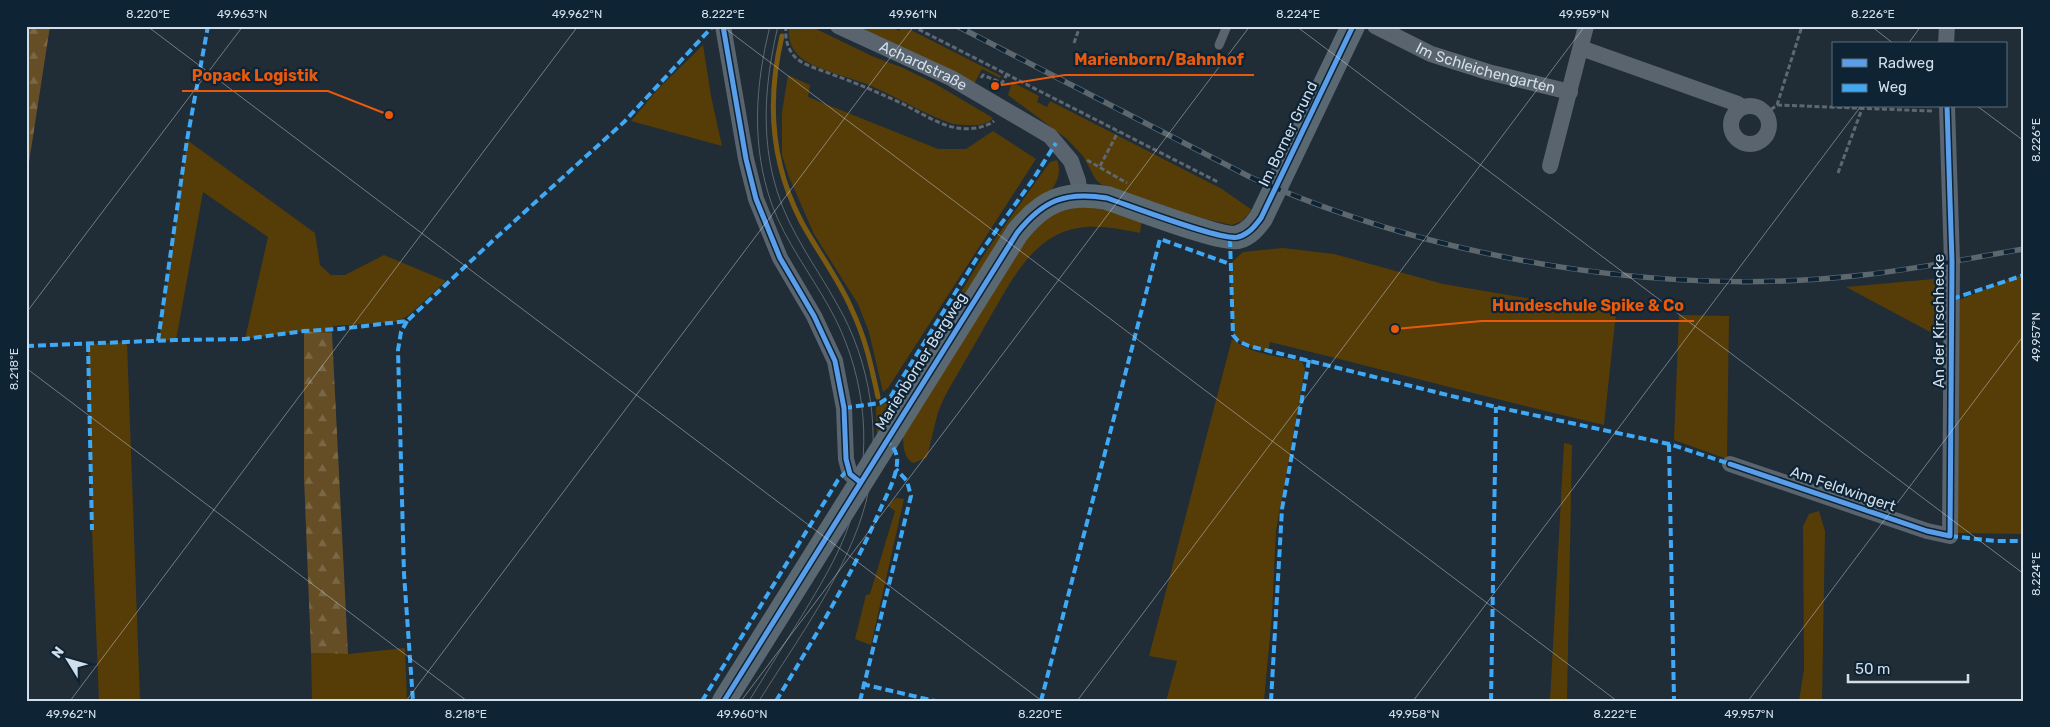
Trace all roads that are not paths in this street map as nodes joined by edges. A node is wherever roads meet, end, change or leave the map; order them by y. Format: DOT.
graph roads {
  1 [pos="723,26"];
  2 [pos="838,26"];
  3 [pos="1227,26"];
  4 [pos="1353,26"];
  5 [pos="1375,26"];
  6 [pos="1586,26"];
  7 [pos="1947,26"];
  8 [pos="1946,42"];
  9 [pos="1219,45"];
  10 [pos="1581,48"];
  11 [pos="1570,92"];
  12 [pos="1740,108"];
  13 [pos="1948,109"];
  14 [pos="1550,166"];
  15 [pos="1080,195"];
  16 [pos="1230,238"];
  17 [pos="1730,464"];
  18 [pos="860,482"];
  19 [pos="1950,536"];
  20 [pos="724,701"];
  1 -- 18 [label="street"];
  2 -- 15 [label="street, Achardstraße"];
  3 -- 9 [label="lane"];
  4 -- 16 [label="street, Im Borner Grund"];
  5 -- 11 [label="street, Im Schleichengarten"];
  6 -- 10 [label="street"];
  7 -- 8 [label="street"];
  10 -- 11 [label="street"];
  10 -- 12 [label="street"];
  11 -- 14 [label="street"];
  12 -- 12 [label="street"];
  13 -- 19 [label="street, An der Kirschhecke"];
  15 -- 16 [label="street, Marienborner Bergweg"];
  15 -- 18 [label="street, Marienborner Bergweg"];
  17 -- 19 [label="street, Am Feldwingert"];
  18 -- 20 [label="street, Marienborner Bergweg"];
}
